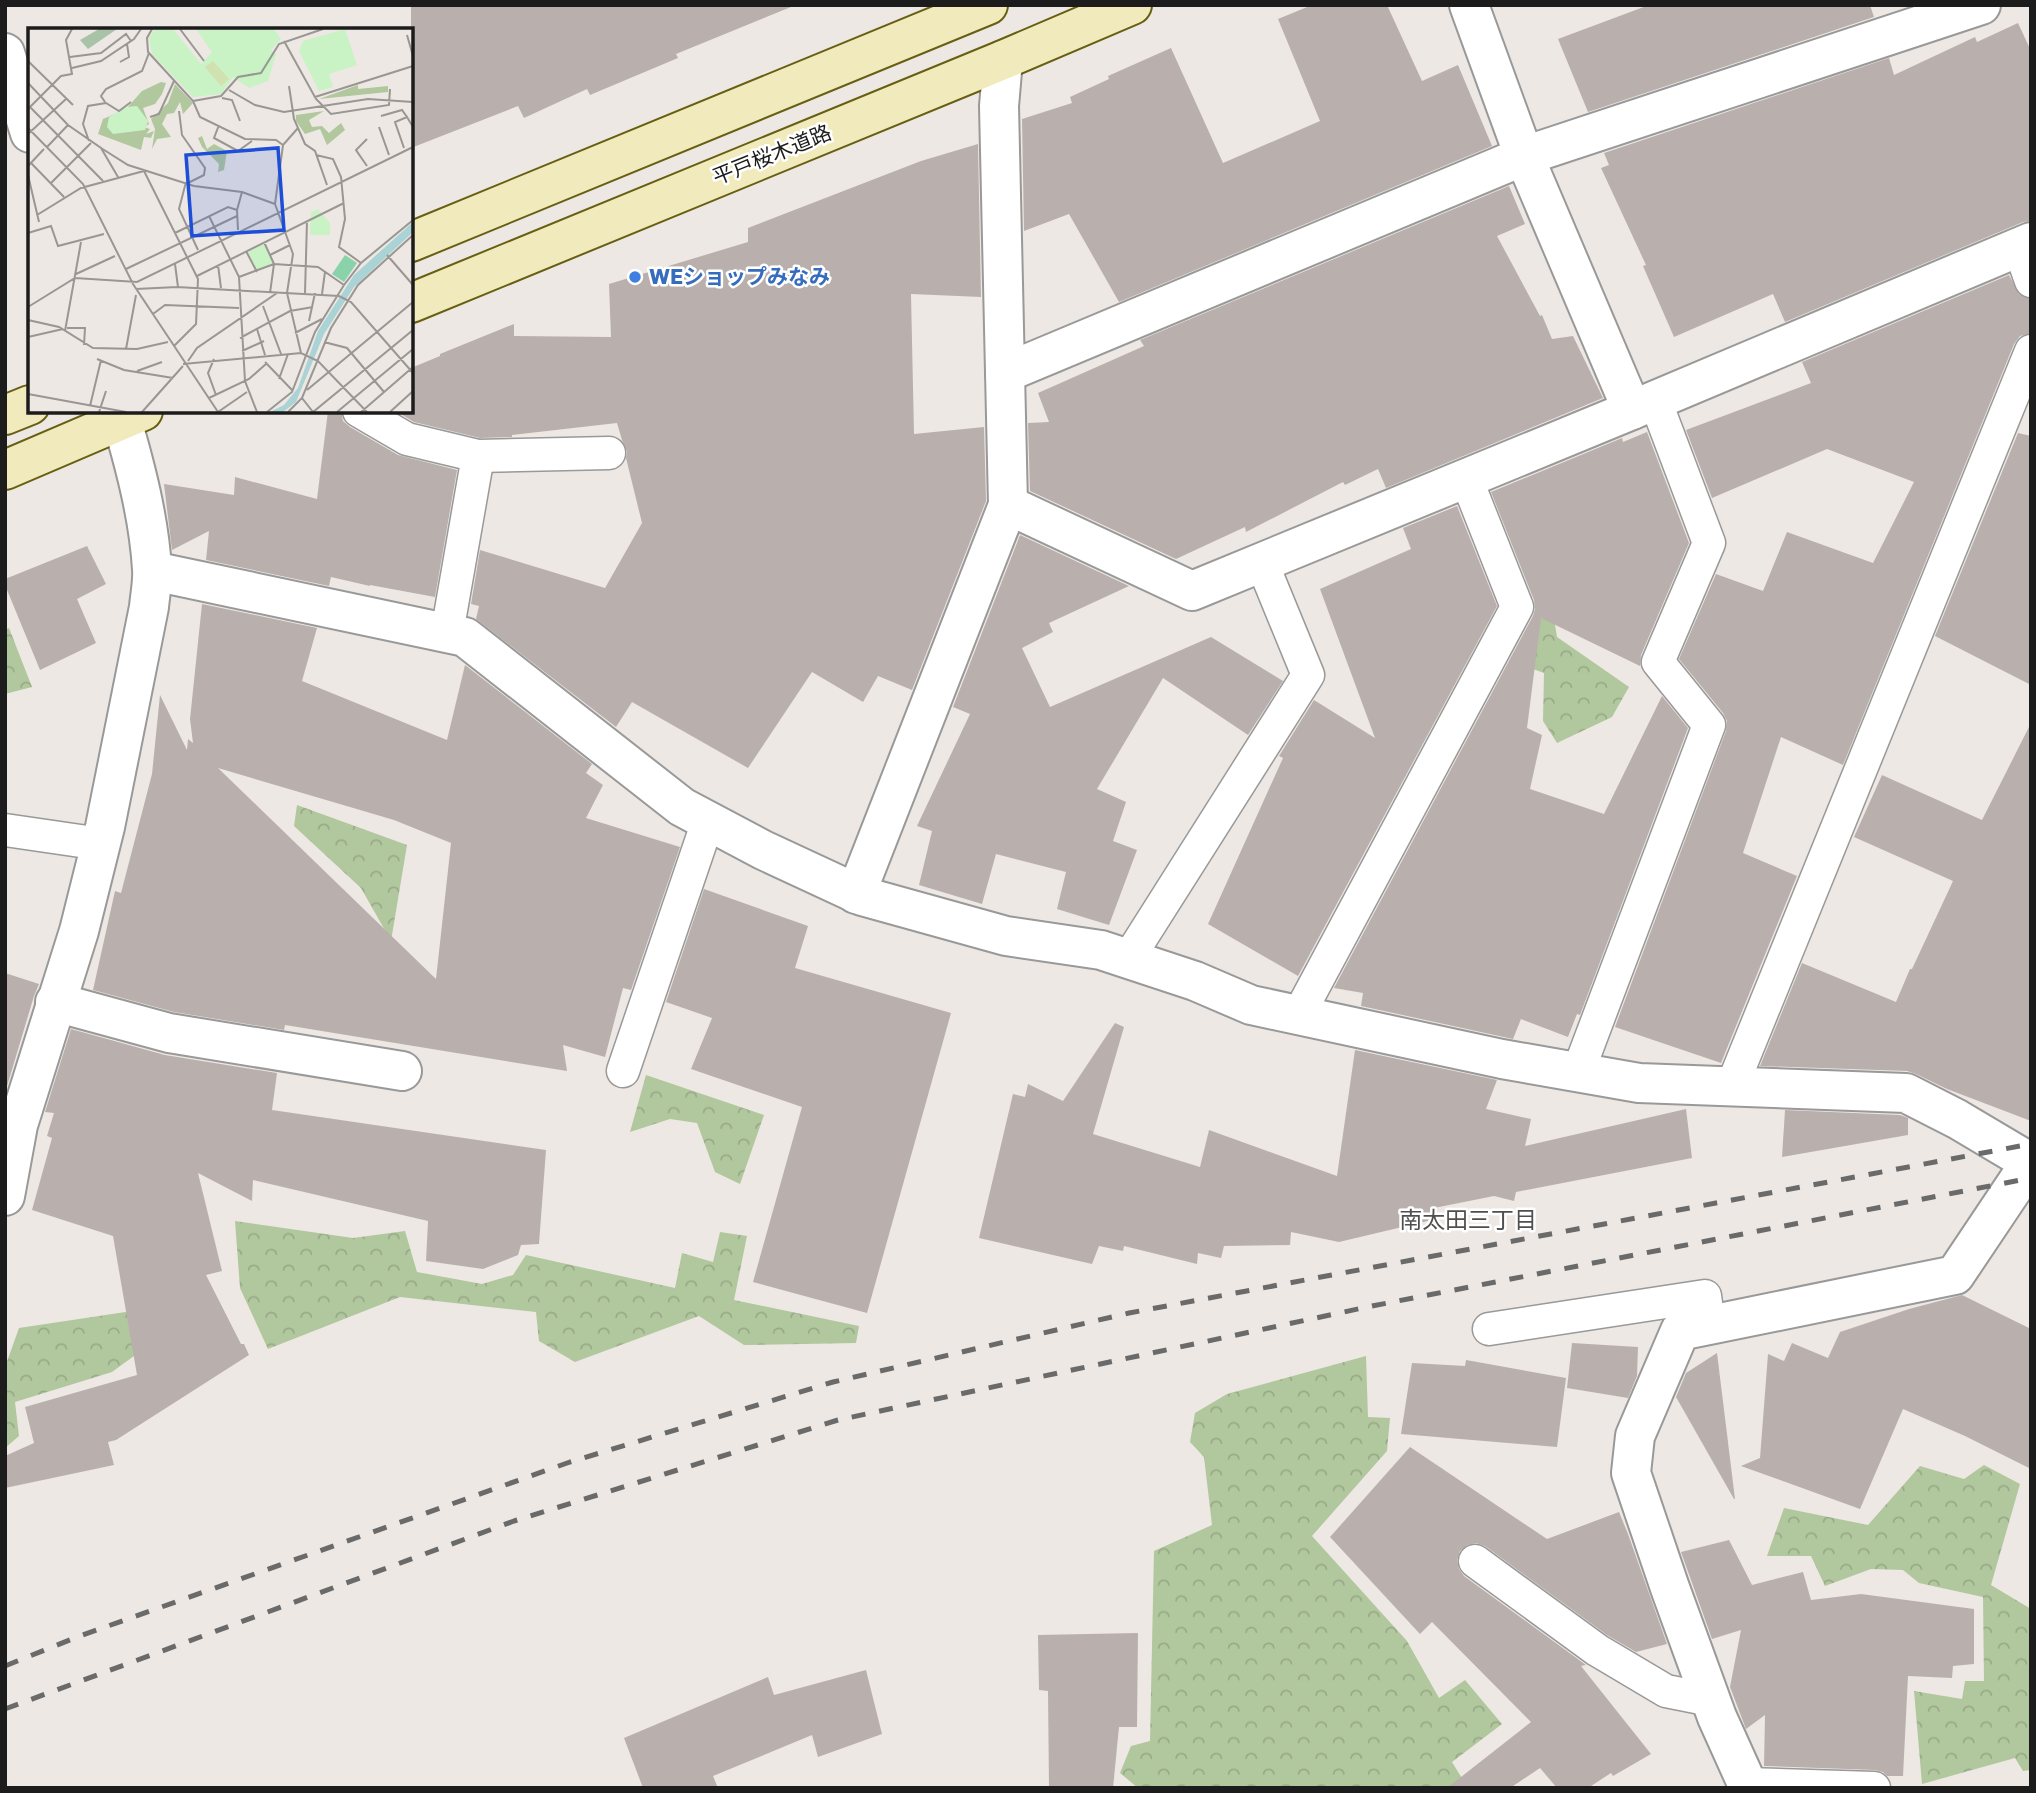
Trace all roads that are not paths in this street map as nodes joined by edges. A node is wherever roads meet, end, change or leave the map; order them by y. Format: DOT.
graph roads {
  1 [pos="988,5"];
  2 [pos="1132,5"];
  3 [pos="1469,5"];
  4 [pos="1981,5"];
  5 [pos="5,53"];
  6 [pos="1003,60"];
  7 [pos="28,127"];
  8 [pos="1524,156"];
  9 [pos="413,241"];
  10 [pos="2027,257"];
  11 [pos="413,302"];
  12 [pos="2031,351"];
  13 [pos="1005,373"];
  14 [pos="1644,405"];
  15 [pos="28,406"];
  16 [pos="362,413"];
  17 [pos="5,415"];
  18 [pos="128,415"];
  19 [pos="609,453"];
  20 [pos="478,456"];
  21 [pos="5,470"];
  22 [pos="1466,478"];
  23 [pos="1008,505"];
  24 [pos="1262,563"];
  25 [pos="152,571"];
  26 [pos="447,633"];
  27 [pos="708,821"];
  28 [pos="5,830"];
  29 [pos="101,844"];
  30 [pos="856,894"];
  31 [pos="1128,959"];
  32 [pos="55,1002"];
  33 [pos="1299,1014"];
  34 [pos="402,1070"];
  35 [pos="623,1071"];
  36 [pos="1578,1072"];
  37 [pos="1732,1086"];
  38 [pos="2030,1163"];
  39 [pos="5,1196"];
  40 [pos="1709,1325"];
  41 [pos="1489,1329"];
  42 [pos="1475,1561"];
  43 [pos="1711,1700"];
  44 [pos="1749,1786"];
  45 [pos="1874,1788"];
  1 -- 9 [label="main road"];
  2 -- 6 [label="main road, 平戸桜木道路"];
  3 -- 8 [label="street"];
  4 -- 8 [label="street"];
  5 -- 7 [label="street"];
  6 -- 11 [label="main road, 平戸桜木道路"];
  6 -- 13 [label="street"];
  8 -- 13 [label="street"];
  8 -- 14 [label="street"];
  10 -- 14 [label="street"];
  12 -- 37 [label="lane"];
  13 -- 23 [label="street"];
  14 -- 22 [label="street"];
  14 -- 36 [label="lane"];
  15 -- 17 [label="main road"];
  16 -- 20 [label="lane"];
  18 -- 21 [label="main road"];
  18 -- 25 [label="street"];
  19 -- 20 [label="lane"];
  20 -- 26 [label="lane"];
  22 -- 24 [label="street"];
  22 -- 33 [label="lane"];
  23 -- 24 [label="street"];
  23 -- 30 [label="street"];
  24 -- 31 [label="lane"];
  25 -- 26 [label="street"];
  25 -- 29 [label="street"];
  26 -- 27 [label="street"];
  27 -- 30 [label="street"];
  27 -- 35 [label="lane"];
  28 -- 29 [label="lane"];
  29 -- 32 [label="street"];
  30 -- 31 [label="street"];
  31 -- 33 [label="street"];
  32 -- 34 [label="street"];
  32 -- 39 [label="street"];
  33 -- 36 [label="street"];
  36 -- 37 [label="street"];
  37 -- 38 [label="street"];
  38 -- 40 [label="street"];
  40 -- 41 [label="lane"];
  40 -- 43 [label="street"];
  42 -- 43 [label="lane"];
  43 -- 44 [label="street"];
  44 -- 45 [label="lane"];
}
